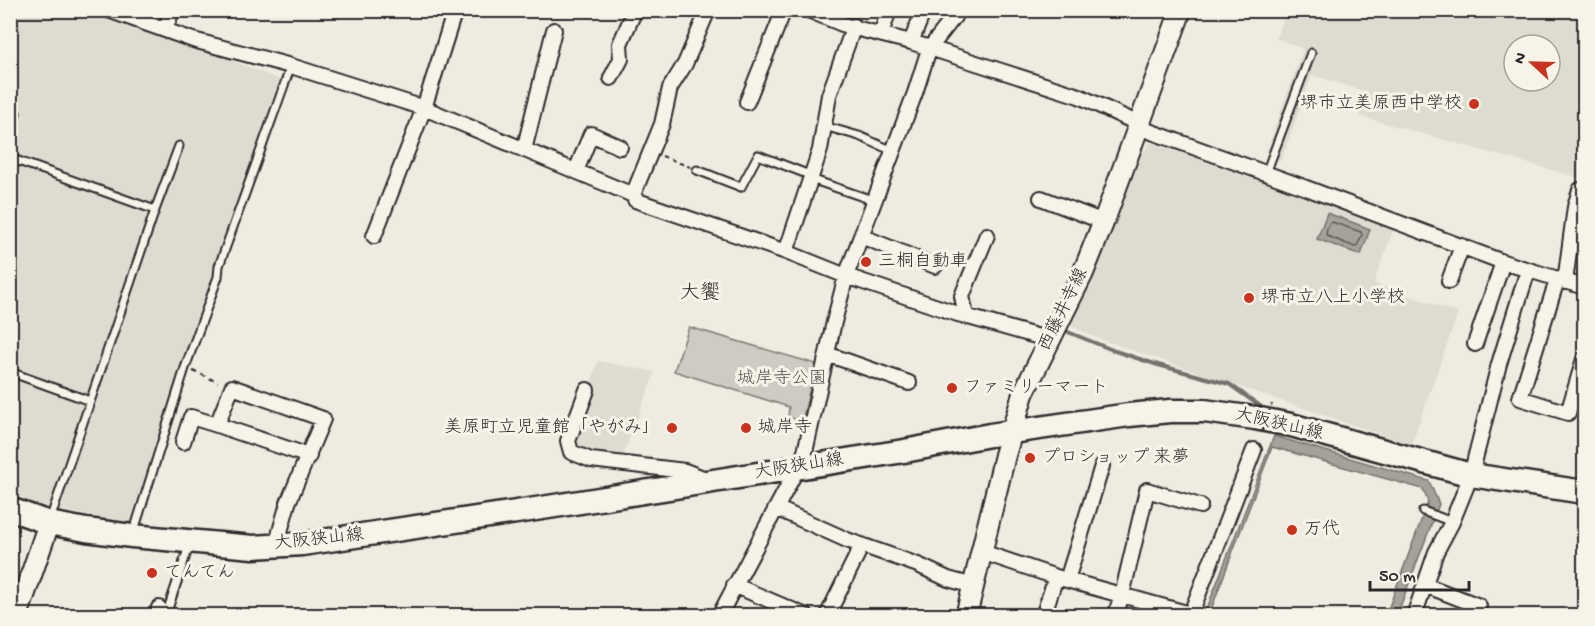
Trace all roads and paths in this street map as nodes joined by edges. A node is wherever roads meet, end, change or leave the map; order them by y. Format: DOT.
graph roads {
  1 [pos="108,10"];
  2 [pos="172,10"];
  3 [pos="455,10"];
  4 [pos="635,10"];
  5 [pos="708,10"];
  6 [pos="784,10"];
  7 [pos="808,10"];
  8 [pos="889,10"];
  9 [pos="924,10"];
  10 [pos="957,10"];
  11 [pos="1181,10"];
  12 [pos="854,26"];
  13 [pos="165,30"];
  14 [pos="554,30"];
  15 [pos="881,34"];
  16 [pos="911,42"];
  17 [pos="929,49"];
  18 [pos="1311,53"];
  19 [pos="291,66"];
  20 [pos="610,78"];
  21 [pos="747,102"];
  22 [pos="424,108"];
  23 [pos="16,114"];
  24 [pos="1139,125"];
  25 [pos="824,126"];
  26 [pos="10,128"];
  27 [pos="179,146"];
  28 [pos="620,147"];
  29 [pos="524,150"];
  30 [pos="893,151"];
  31 [pos="651,152"];
  32 [pos="10,158"];
  33 [pos="697,170"];
  34 [pos="576,171"];
  35 [pos="1266,173"];
  36 [pos="812,178"];
  37 [pos="1580,190"];
  38 [pos="633,195"];
  39 [pos="1041,198"];
  40 [pos="874,201"];
  41 [pos="155,210"];
  42 [pos="1104,222"];
  43 [pos="987,235"];
  44 [pos="374,236"];
  45 [pos="861,236"];
  46 [pos="1462,246"];
  47 [pos="786,252"];
  48 [pos="1503,262"];
  49 [pos="935,266"];
  50 [pos="1528,270"];
  51 [pos="846,276"];
  52 [pos="1449,281"];
  53 [pos="1561,281"];
  54 [pos="1584,287"];
  55 [pos="966,316"];
  56 [pos="1050,340"];
  57 [pos="1475,344"];
  58 [pos="827,354"];
  59 [pos="1584,359"];
  60 [pos="185,368"];
  61 [pos="10,372"];
  62 [pos="909,383"];
  63 [pos="232,387"];
  64 [pos="587,390"];
  65 [pos="90,400"];
  66 [pos="1272,404"];
  67 [pos="217,425"];
  68 [pos="1262,431"];
  69 [pos="1011,432"];
  70 [pos="183,442"];
  71 [pos="1254,450"];
  72 [pos="309,456"];
  73 [pos="1102,466"];
  74 [pos="798,467"];
  75 [pos="1471,475"];
  76 [pos="710,481"];
  77 [pos="1584,492"];
  78 [pos="1200,506"];
  79 [pos="776,508"];
  80 [pos="10,509"];
  81 [pos="1423,511"];
  82 [pos="1448,520"];
  83 [pos="49,523"];
  84 [pos="132,536"];
  85 [pos="191,541"];
  86 [pos="862,545"];
  87 [pos="276,546"];
  88 [pos="982,552"];
  89 [pos="1061,579"];
  90 [pos="734,585"];
  91 [pos="1425,585"];
  92 [pos="974,586"];
  93 [pos="1122,595"];
  94 [pos="1479,606"];
  95 [pos="158,612"];
  96 [pos="17,615"];
  97 [pos="719,615"];
  98 [pos="806,615"];
  99 [pos="827,615"];
  100 [pos="966,615"];
  101 [pos="1043,615"];
  102 [pos="1115,615"];
  103 [pos="1190,615"];
  104 [pos="1414,615"];
  1 -- 13 [label="street"];
  2 -- 13 [label="street"];
  3 -- 22 [label="street"];
  4 -- 20 [label="street"];
  5 -- 31 [label="street"];
  6 -- 21 [label="street"];
  7 -- 12 [label="street"];
  8 -- 15 [label="street"];
  9 -- 16 [label="street"];
  10 -- 17 [label="street"];
  11 -- 24 [label="main road, 西藤井寺線"];
  12 -- 15 [label="street"];
  12 -- 25 [label="street"];
  13 -- 19 [label="street"];
  14 -- 29 [label="street"];
  15 -- 16 [label="street"];
  16 -- 17 [label="street"];
  17 -- 24 [label="street"];
  17 -- 30 [label="street"];
  18 -- 35 [label="lane"];
  19 -- 22 [label="street"];
  19 -- 60 [label="lane"];
  22 -- 29 [label="street"];
  22 -- 44 [label="street"];
  23 -- 26 [label="lane"];
  24 -- 35 [label="street"];
  24 -- 42 [label="main road, 西藤井寺線"];
  25 -- 30 [label="lane"];
  25 -- 36 [label="street"];
  27 -- 41 [label="lane"];
  28 -- 34 [label="street"];
  29 -- 34 [label="street"];
  30 -- 40 [label="street"];
  31 -- 33 [label="path"];
  31 -- 38 [label="street"];
  32 -- 41 [label="lane"];
  33 -- 36 [label="lane"];
  34 -- 38 [label="street"];
  35 -- 46 [label="street"];
  36 -- 40 [label="lane"];
  36 -- 47 [label="street"];
  37 -- 53 [label="street"];
  38 -- 47 [label="street"];
  39 -- 42 [label="street"];
  40 -- 45 [label="street"];
  41 -- 65 [label="lane"];
  42 -- 56 [label="main road, 西藤井寺線"];
  43 -- 55 [label="street"];
  45 -- 49 [label="street"];
  45 -- 51 [label="street"];
  46 -- 48 [label="street"];
  46 -- 52 [label="street"];
  47 -- 51 [label="street"];
  48 -- 50 [label="street"];
  48 -- 57 [label="street"];
  50 -- 53 [label="street"];
  50 -- 75 [label="street"];
  51 -- 55 [label="street"];
  51 -- 58 [label="street"];
  53 -- 54 [label="street"];
  53 -- 59 [label="street"];
  55 -- 56 [label="street"];
  56 -- 69 [label="main road, 西藤井寺線"];
  58 -- 62 [label="street"];
  58 -- 74 [label="street"];
  60 -- 63 [label="path"];
  60 -- 84 [label="lane"];
  61 -- 65 [label="lane"];
  63 -- 67 [label="street"];
  63 -- 72 [label="street"];
  64 -- 76 [label="street"];
  65 -- 83 [label="lane"];
  66 -- 68 [label="path, bridge"];
  67 -- 70 [label="street"];
  67 -- 72 [label="street"];
  69 -- 74 [label="main road, 大阪狭山線"];
  69 -- 75 [label="main road, 大阪狭山線"];
  69 -- 88 [label="main road, 西藤井寺線"];
  71 -- 103 [label="street"];
  72 -- 87 [label="street"];
  73 -- 89 [label="street"];
  74 -- 76 [label="main road, 大阪狭山線"];
  74 -- 79 [label="street"];
  75 -- 77 [label="main road, 大阪狭山線"];
  75 -- 82 [label="street"];
  76 -- 87 [label="main road, 大阪狭山線"];
  78 -- 93 [label="street"];
  79 -- 86 [label="street"];
  79 -- 90 [label="street"];
  80 -- 83 [label="main road, 大阪狭山線"];
  81 -- 82 [label="lane"];
  82 -- 91 [label="street"];
  83 -- 84 [label="main road, 大阪狭山線"];
  83 -- 96 [label="main road"];
  84 -- 85 [label="main road, 大阪狭山線"];
  85 -- 87 [label="main road, 大阪狭山線"];
  85 -- 95 [label="lane"];
  86 -- 92 [label="street"];
  86 -- 99 [label="street"];
  88 -- 89 [label="street"];
  88 -- 92 [label="main road, 西藤井寺線"];
  89 -- 93 [label="street"];
  89 -- 101 [label="street"];
  90 -- 97 [label="street"];
  90 -- 98 [label="street"];
  91 -- 94 [label="street"];
  91 -- 104 [label="street"];
  92 -- 100 [label="main road, 西藤井寺線"];
  93 -- 102 [label="street"];
  93 -- 103 [label="street"];
}
